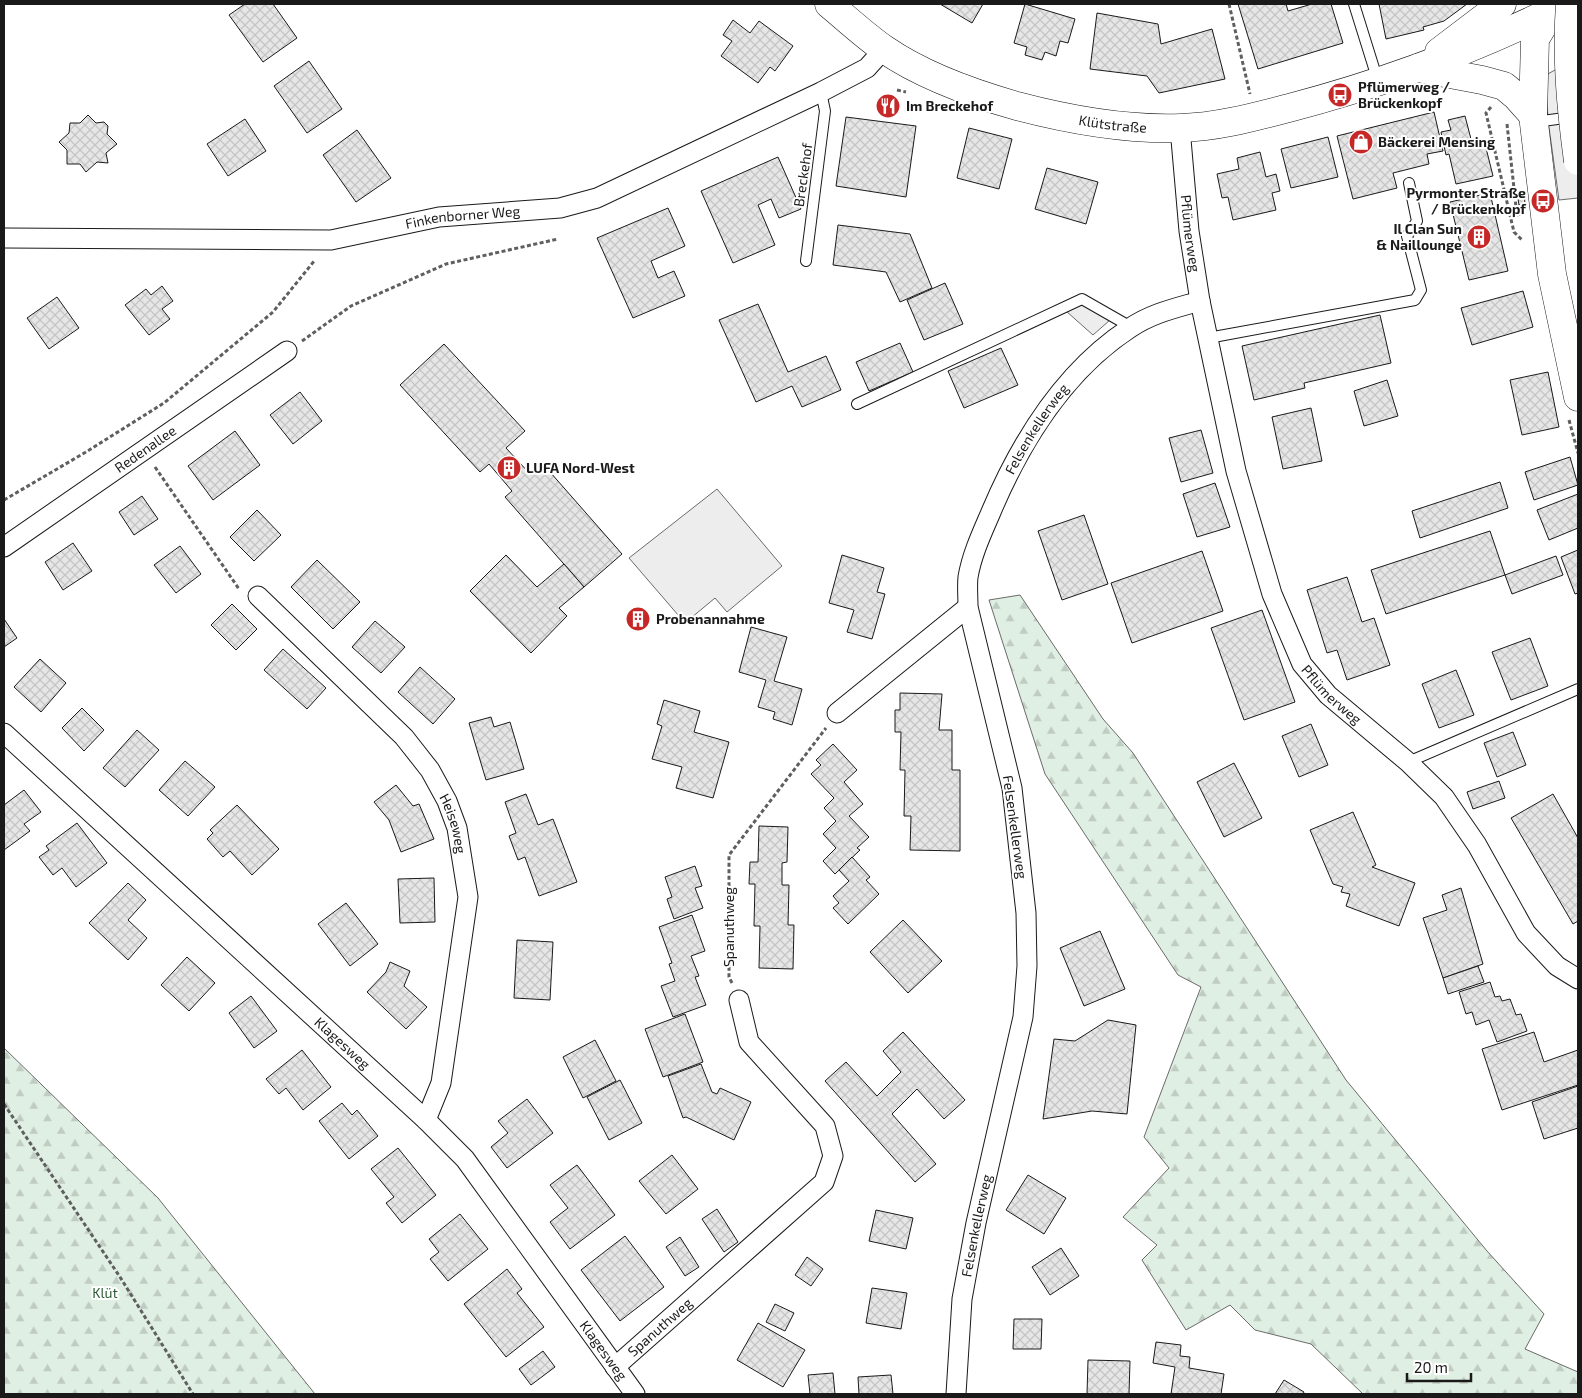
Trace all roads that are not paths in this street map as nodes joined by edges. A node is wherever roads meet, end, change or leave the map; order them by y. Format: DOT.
graph roads {
  1 [pos="829,4"];
  2 [pos="1354,4"];
  3 [pos="1500,5"];
  4 [pos="1563,5"];
  5 [pos="884,49"];
  6 [pos="1418,68"];
  7 [pos="1379,83"];
  8 [pos="821,92"];
  9 [pos="1578,116"];
  10 [pos="1533,118"];
  11 [pos="1180,128"];
  12 [pos="1578,161"];
  13 [pos="1409,184"];
  14 [pos="4,238"];
  15 [pos="806,262"];
  16 [pos="1200,301"];
  17 [pos="1131,327"];
  18 [pos="1208,338"];
  19 [pos="287,351"];
  20 [pos="1578,397"];
  21 [pos="857,404"];
  22 [pos="4,547"];
  23 [pos="258,596"];
  24 [pos="968,607"];
  25 [pos="1578,689"];
  26 [pos="837,713"];
  27 [pos="4,734"];
  28 [pos="1408,762"];
  29 [pos="1578,979"];
  30 [pos="739,1000"];
  31 [pos="426,1120"];
  32 [pos="616,1367"];
  33 [pos="635,1394"];
  34 [pos="956,1394"];
  1 -- 5 [label="main road, Klütstraße"];
  2 -- 7 [label="lane"];
  3 -- 6 [label="main road, Klütstraße"];
  4 -- 6 [label="main road, Klütstraße"];
  4 -- 10 [label="main road"];
  4 -- 12 [label="main road, bridge"];
  5 -- 8 [label="street, Finkenborner Weg"];
  5 -- 11 [label="main road, Klütstraße"];
  6 -- 7 [label="main road, Klütstraße"];
  6 -- 10 [label="main road"];
  7 -- 11 [label="main road, Klütstraße"];
  8 -- 14 [label="street, Finkenborner Weg"];
  8 -- 15 [label="lane, Breckehof"];
  9 -- 10 [label="lane"];
  10 -- 20 [label="main road"];
  11 -- 16 [label="street, Pflümerweg"];
  13 -- 18 [label="lane"];
  16 -- 17 [label="street, Felsenkellerweg"];
  16 -- 18 [label="street, Pflümerweg"];
  17 -- 21 [label="lane"];
  17 -- 24 [label="street, Felsenkellerweg"];
  18 -- 28 [label="street, Pflümerweg"];
  19 -- 22 [label="street, Redenallee"];
  23 -- 31 [label="street, Heiseweg"];
  24 -- 26 [label="street"];
  24 -- 34 [label="street, Felsenkellerweg"];
  25 -- 28 [label="lane"];
  27 -- 31 [label="street, Klagesweg"];
  28 -- 29 [label="street, Pflümerweg"];
  30 -- 32 [label="street, Spanuthweg"];
  31 -- 32 [label="street, Klagesweg"];
  32 -- 33 [label="street, Klagesweg"];
}
